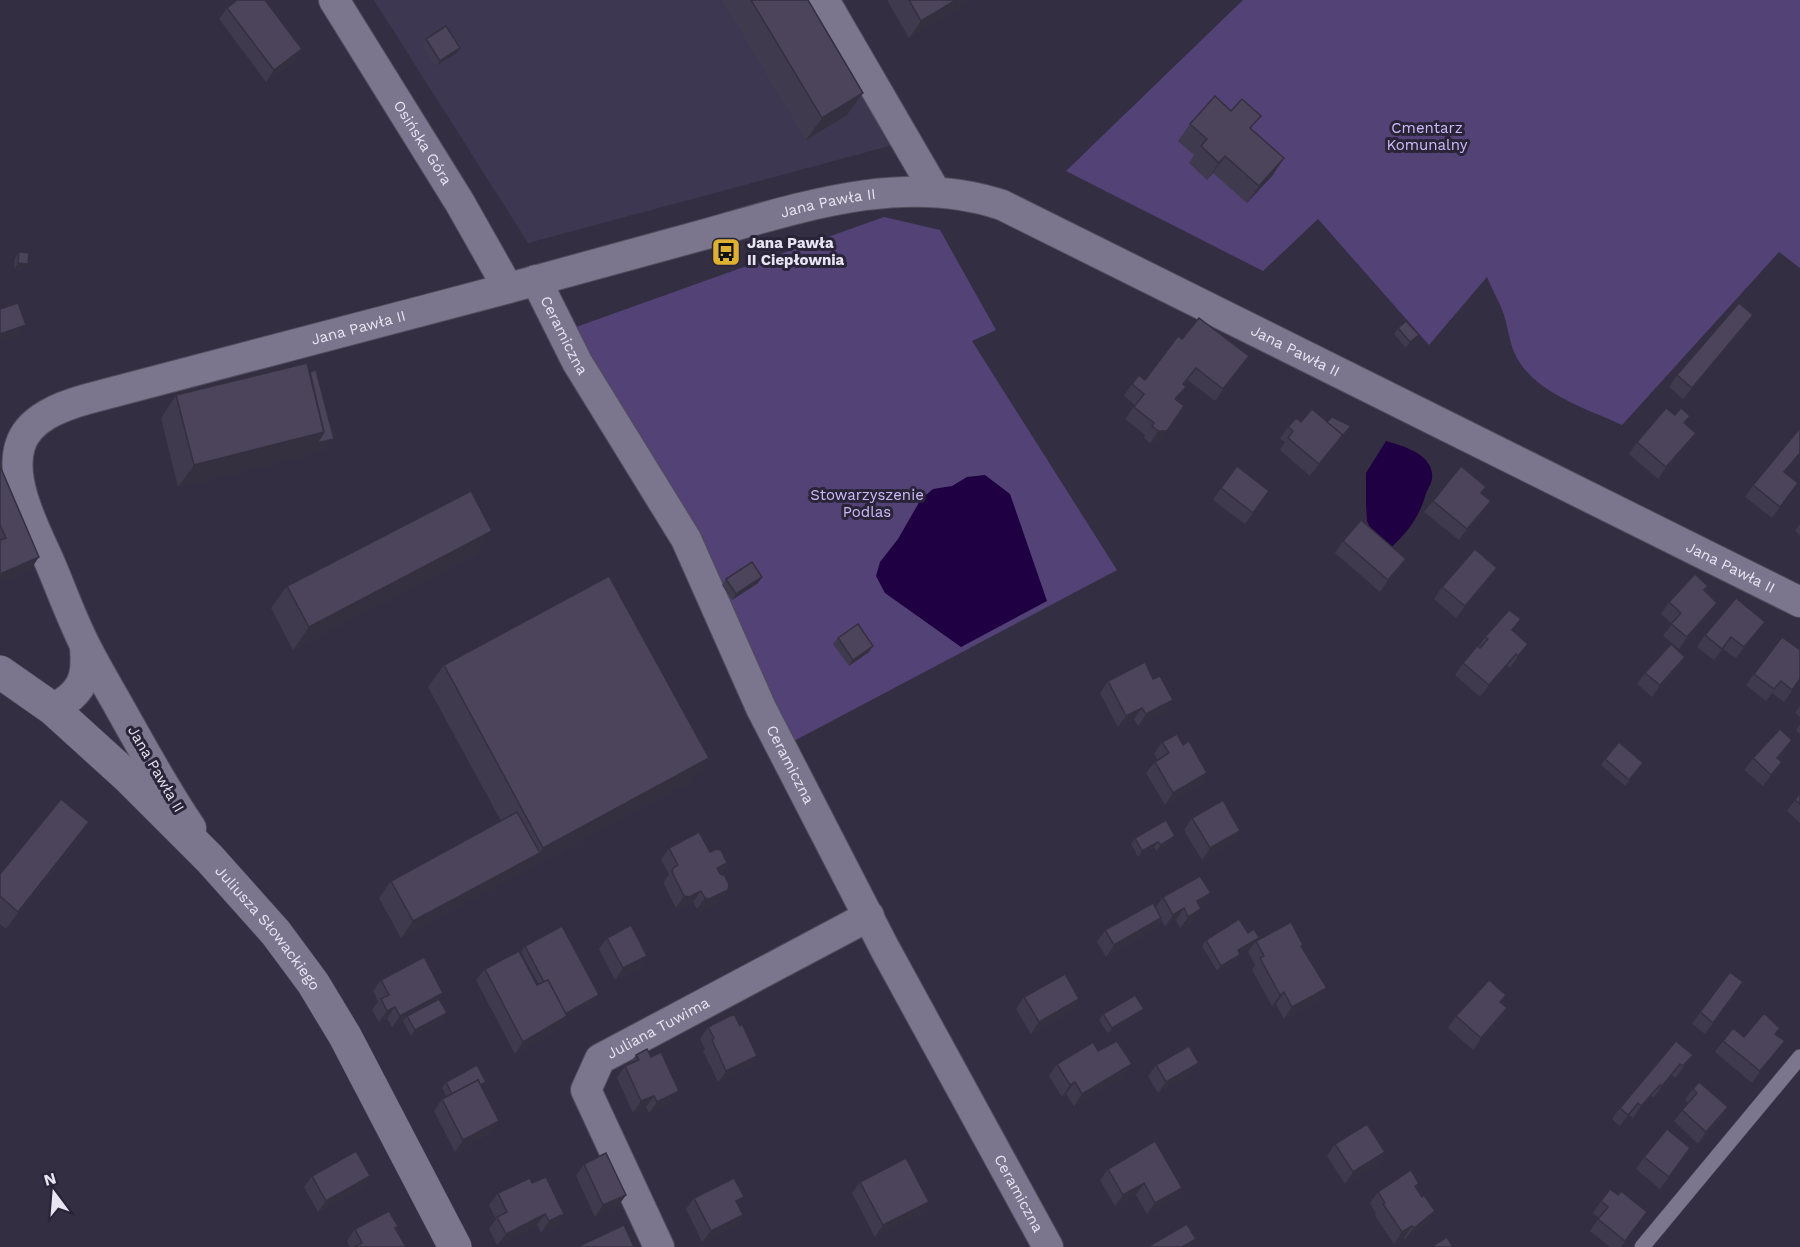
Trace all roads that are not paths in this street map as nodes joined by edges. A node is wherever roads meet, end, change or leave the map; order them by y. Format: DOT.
graph roads {
  1 [pos="334,0"];
  2 [pos="824,0"];
  3 [pos="934,192"];
  4 [pos="522,284"];
  5 [pos="1800,602"];
  6 [pos="86,647"];
  7 [pos="0,672"];
  8 [pos="53,709"];
  9 [pos="210,859"];
  10 [pos="869,916"];
  11 [pos="1800,1058"];
  12 [pos="455,1247"];
  13 [pos="659,1247"];
  14 [pos="1048,1247"];
  15 [pos="1642,1247"];
  1 -- 4 [label="street, Osińska Góra"];
  2 -- 3 [label="street"];
  3 -- 4 [label="street, Jana Pawła II"];
  3 -- 5 [label="street, Jana Pawła II"];
  4 -- 6 [label="street, Jana Pawła II"];
  4 -- 10 [label="street, Ceramiczna"];
  6 -- 8 [label="street, Jana Pawła II"];
  6 -- 9 [label="street, Jana Pawła II"];
  7 -- 8 [label="street, Juliusza Słowackiego"];
  8 -- 9 [label="street, Juliusza Słowackiego"];
  9 -- 12 [label="street, Juliusza Słowackiego"];
  10 -- 13 [label="street, Juliana Tuwima"];
  10 -- 14 [label="street, Ceramiczna"];
  11 -- 15 [label="lane"];
}
